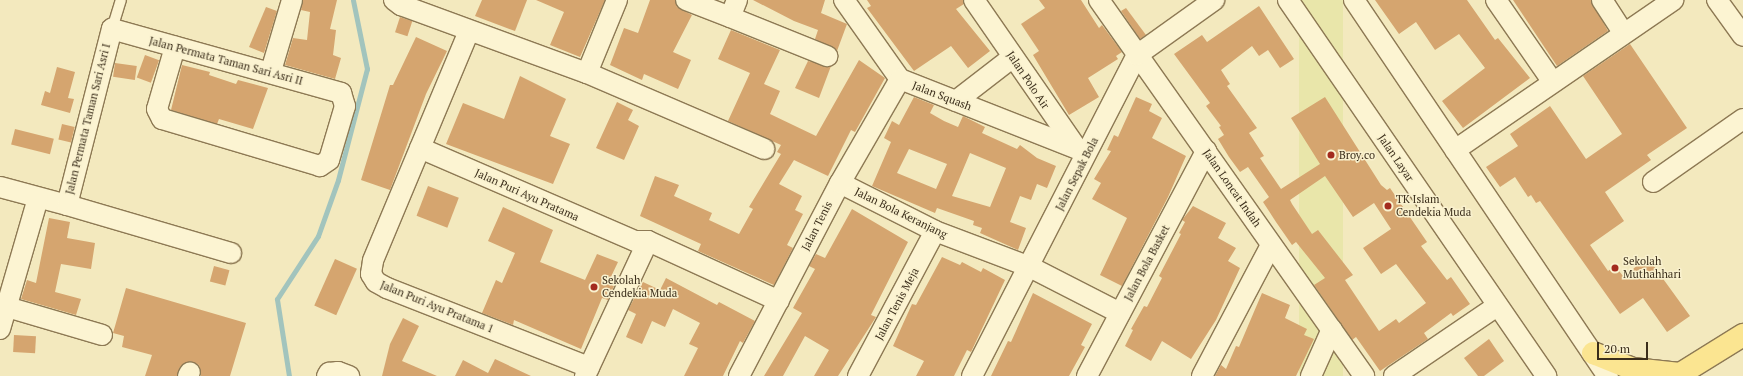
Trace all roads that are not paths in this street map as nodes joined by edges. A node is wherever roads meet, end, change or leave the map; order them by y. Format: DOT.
graph roads {
  1 [pos="121,0"];
  2 [pos="292,0"];
  3 [pos="394,0"];
  4 [pos="617,0"];
  5 [pos="686,0"];
  6 [pos="844,0"];
  7 [pos="974,0"];
  8 [pos="1099,0"];
  9 [pos="1214,0"];
  10 [pos="1288,0"];
  11 [pos="1354,0"];
  12 [pos="1496,0"];
  13 [pos="1602,0"];
  14 [pos="1673,0"];
  15 [pos="1717,0"];
  16 [pos="733,8"];
  17 [pos="112,29"];
  18 [pos="469,31"];
  19 [pos="1623,32"];
  20 [pos="1743,36"];
  21 [pos="174,47"];
  22 [pos="1137,55"];
  23 [pos="827,56"];
  24 [pos="1013,57"];
  25 [pos="271,72"];
  26 [pos="587,73"];
  27 [pos="900,79"];
  28 [pos="1552,81"];
  29 [pos="956,101"];
  30 [pos="1743,119"];
  31 [pos="420,148"];
  32 [pos="764,149"];
  33 [pos="1455,150"];
  34 [pos="1081,151"];
  35 [pos="1206,151"];
  36 [pos="1653,182"];
  37 [pos="840,183"];
  38 [pos="0,187"];
  39 [pos="38,198"];
  40 [pos="67,205"];
  41 [pos="935,231"];
  42 [pos="642,245"];
  43 [pos="1271,245"];
  44 [pos="231,253"];
  45 [pos="1030,267"];
  46 [pos="776,306"];
  47 [pos="1497,306"];
  48 [pos="6,307"];
  49 [pos="1120,313"];
  50 [pos="0,329"];
  51 [pos="1332,329"];
  52 [pos="102,335"];
  53 [pos="1743,335"];
  54 [pos="1593,353"];
  55 [pos="587,371"];
  56 [pos="328,374"];
  57 [pos="1679,375"];
  58 [pos="349,376"];
  59 [pos="740,376"];
  60 [pos="858,376"];
  61 [pos="972,376"];
  62 [pos="1087,376"];
  63 [pos="1202,376"];
  64 [pos="1310,376"];
  65 [pos="1364,376"];
  66 [pos="1394,376"];
  67 [pos="1546,376"];
  68 [pos="1608,376"];
  1 -- 17 [label="lane"];
  2 -- 25 [label="street"];
  3 -- 18 [label="street"];
  4 -- 26 [label="street"];
  5 -- 16 [label="street"];
  6 -- 27 [label="street, Jalan Squash"];
  7 -- 24 [label="street, Jalan Polo Air"];
  8 -- 22 [label="street, Jalan Loncat Indah"];
  9 -- 22 [label="street, Jalan Sepak Bola"];
  10 -- 47 [label="street, Jalan Layar"];
  11 -- 33 [label="street"];
  12 -- 28 [label="street"];
  13 -- 19 [label="street"];
  14 -- 19 [label="street"];
  15 -- 20 [label="street"];
  16 -- 23 [label="street"];
  17 -- 21 [label="street, Jalan Permata Taman Sari Asri II"];
  17 -- 40 [label="street, Jalan Permata Taman Sari Asri I"];
  18 -- 26 [label="street"];
  18 -- 31 [label="street, Jalan Puri Ayu Pratama 1"];
  19 -- 28 [label="street"];
  21 -- 25 [label="street, Jalan Permata Taman Sari Asri II"];
  21 -- 25 [label="street, Jalan Permata Taman Sari Asri II"];
  22 -- 34 [label="street, Jalan Sepak Bola"];
  22 -- 35 [label="street, Jalan Loncat Indah"];
  24 -- 29 [label="street"];
  24 -- 34 [label="street, Jalan Polo Air"];
  26 -- 32 [label="street"];
  27 -- 29 [label="street, Jalan Squash"];
  27 -- 37 [label="street, Jalan Tenis"];
  28 -- 33 [label="street"];
  29 -- 34 [label="street, Jalan Squash"];
  30 -- 36 [label="street"];
  31 -- 42 [label="street, Jalan Puri Ayu Pratama"];
  31 -- 55 [label="street, Jalan Puri Ayu Pratama 1"];
  33 -- 54 [label="street"];
  34 -- 45 [label="street, Jalan Sepak Bola"];
  35 -- 43 [label="street, Jalan Loncat Indah"];
  35 -- 49 [label="street, Jalan Bola Basket"];
  37 -- 41 [label="street, Jalan Bola Keranjang"];
  37 -- 46 [label="street, Jalan Tenis"];
  38 -- 39 [label="street, Jalan Permata Taman Sari Asri I"];
  39 -- 40 [label="street, Jalan Permata Taman Sari Asri I"];
  39 -- 48 [label="street"];
  40 -- 44 [label="street"];
  41 -- 45 [label="street, Jalan Bola Keranjang"];
  41 -- 60 [label="street, Jalan Tenis Meja"];
  42 -- 46 [label="street, Jalan Puri Ayu Pratama"];
  42 -- 55 [label="street, Jalan Puri Ayu Pratama 1"];
  43 -- 51 [label="street, Jalan Loncat Indah"];
  43 -- 63 [label="street"];
  45 -- 49 [label="street, Jalan Bola Keranjang"];
  45 -- 61 [label="street, Jalan Sepak Bola"];
  46 -- 59 [label="street, Jalan Tenis"];
  47 -- 66 [label="street"];
  47 -- 67 [label="street, Jalan Layar"];
  48 -- 50 [label="street"];
  48 -- 52 [label="street"];
  49 -- 62 [label="street, Jalan Bola Basket"];
  51 -- 64 [label="street"];
  51 -- 65 [label="street, Jalan Loncat Indah"];
  53 -- 57 [label="main road"];
  54 -- 57 [label="main road"];
  54 -- 68 [label="street"];
  56 -- 58 [label="street"];
}
